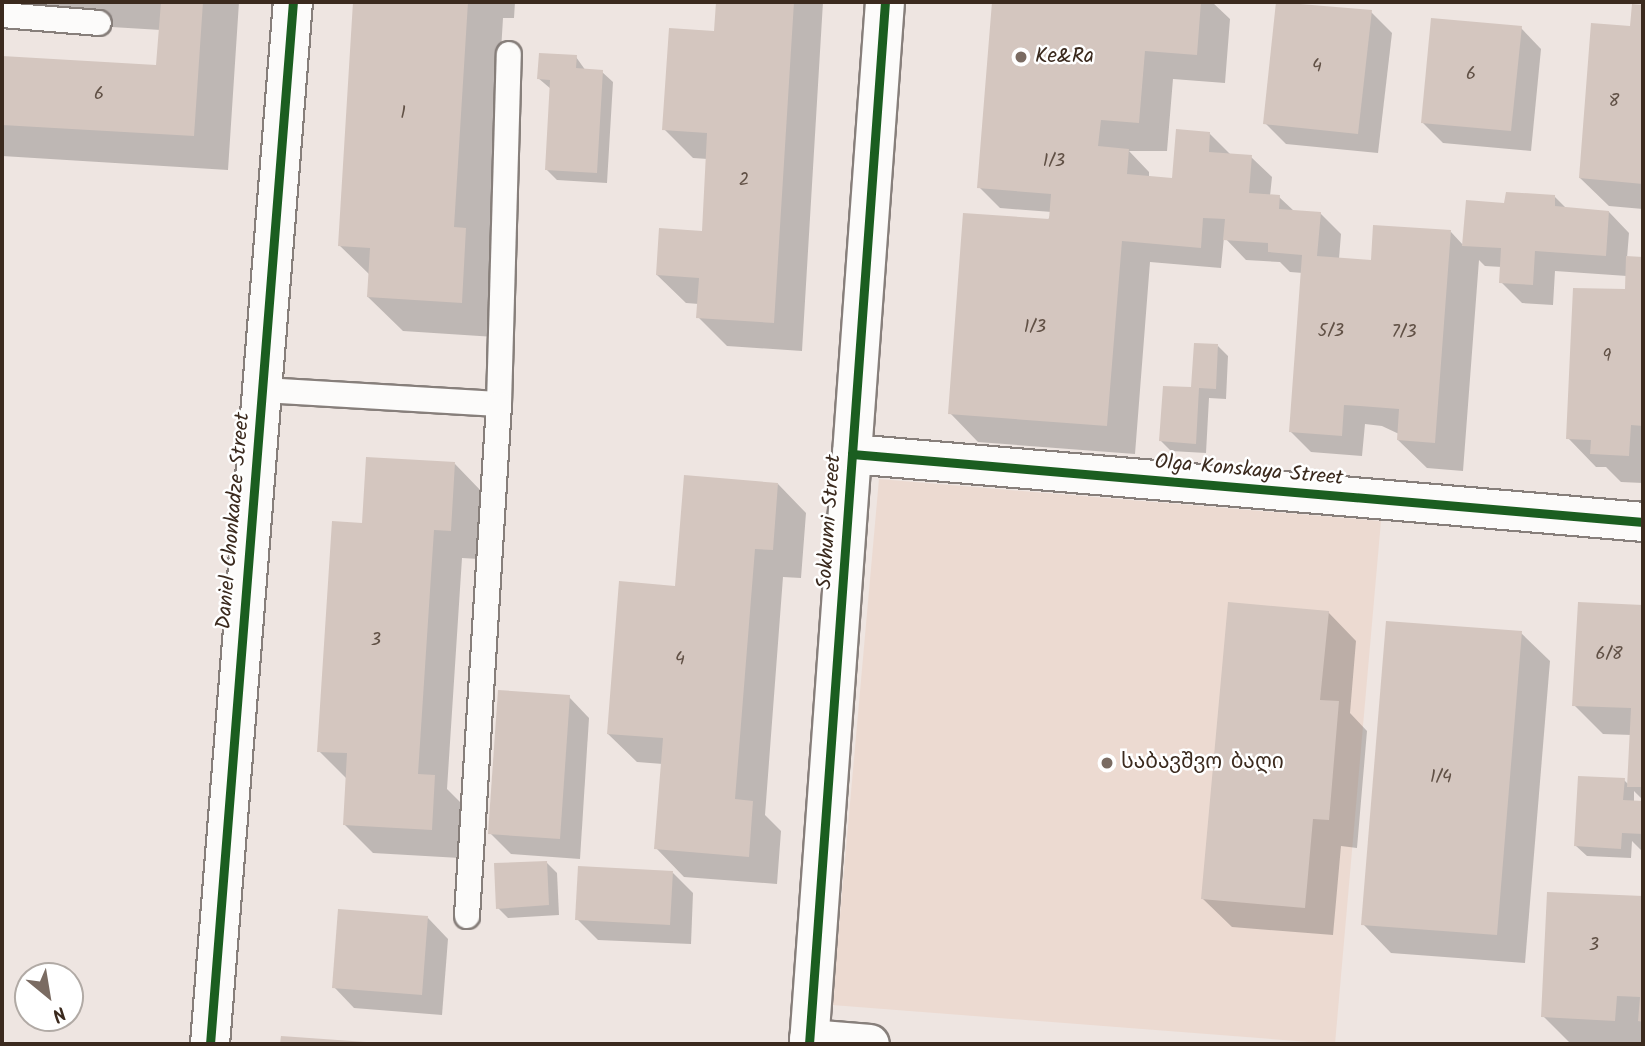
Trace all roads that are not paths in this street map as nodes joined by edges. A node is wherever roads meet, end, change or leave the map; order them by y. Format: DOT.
graph roads {
  1 [pos="293,2"];
  2 [pos="885,2"];
  3 [pos="2,15"];
  4 [pos="99,23"];
  5 [pos="509,54"];
  6 [pos="263,390"];
  7 [pos="499,404"];
  8 [pos="852,454"];
  9 [pos="1643,522"];
  10 [pos="467,916"];
  11 [pos="809,1042"];
  12 [pos="210,1044"];
  13 [pos="870,1044"];
  1 -- 6 [label="street, Daniel Chonkadze Street"];
  2 -- 8 [label="street, Sokhumi Street"];
  3 -- 4 [label="lane"];
  5 -- 7 [label="lane"];
  6 -- 7 [label="lane"];
  6 -- 12 [label="street, Daniel Chonkadze Street"];
  7 -- 10 [label="lane"];
  8 -- 9 [label="street, Olga Konskaya Street"];
  8 -- 11 [label="street, Sokhumi Street"];
  11 -- 13 [label="street"];
}
